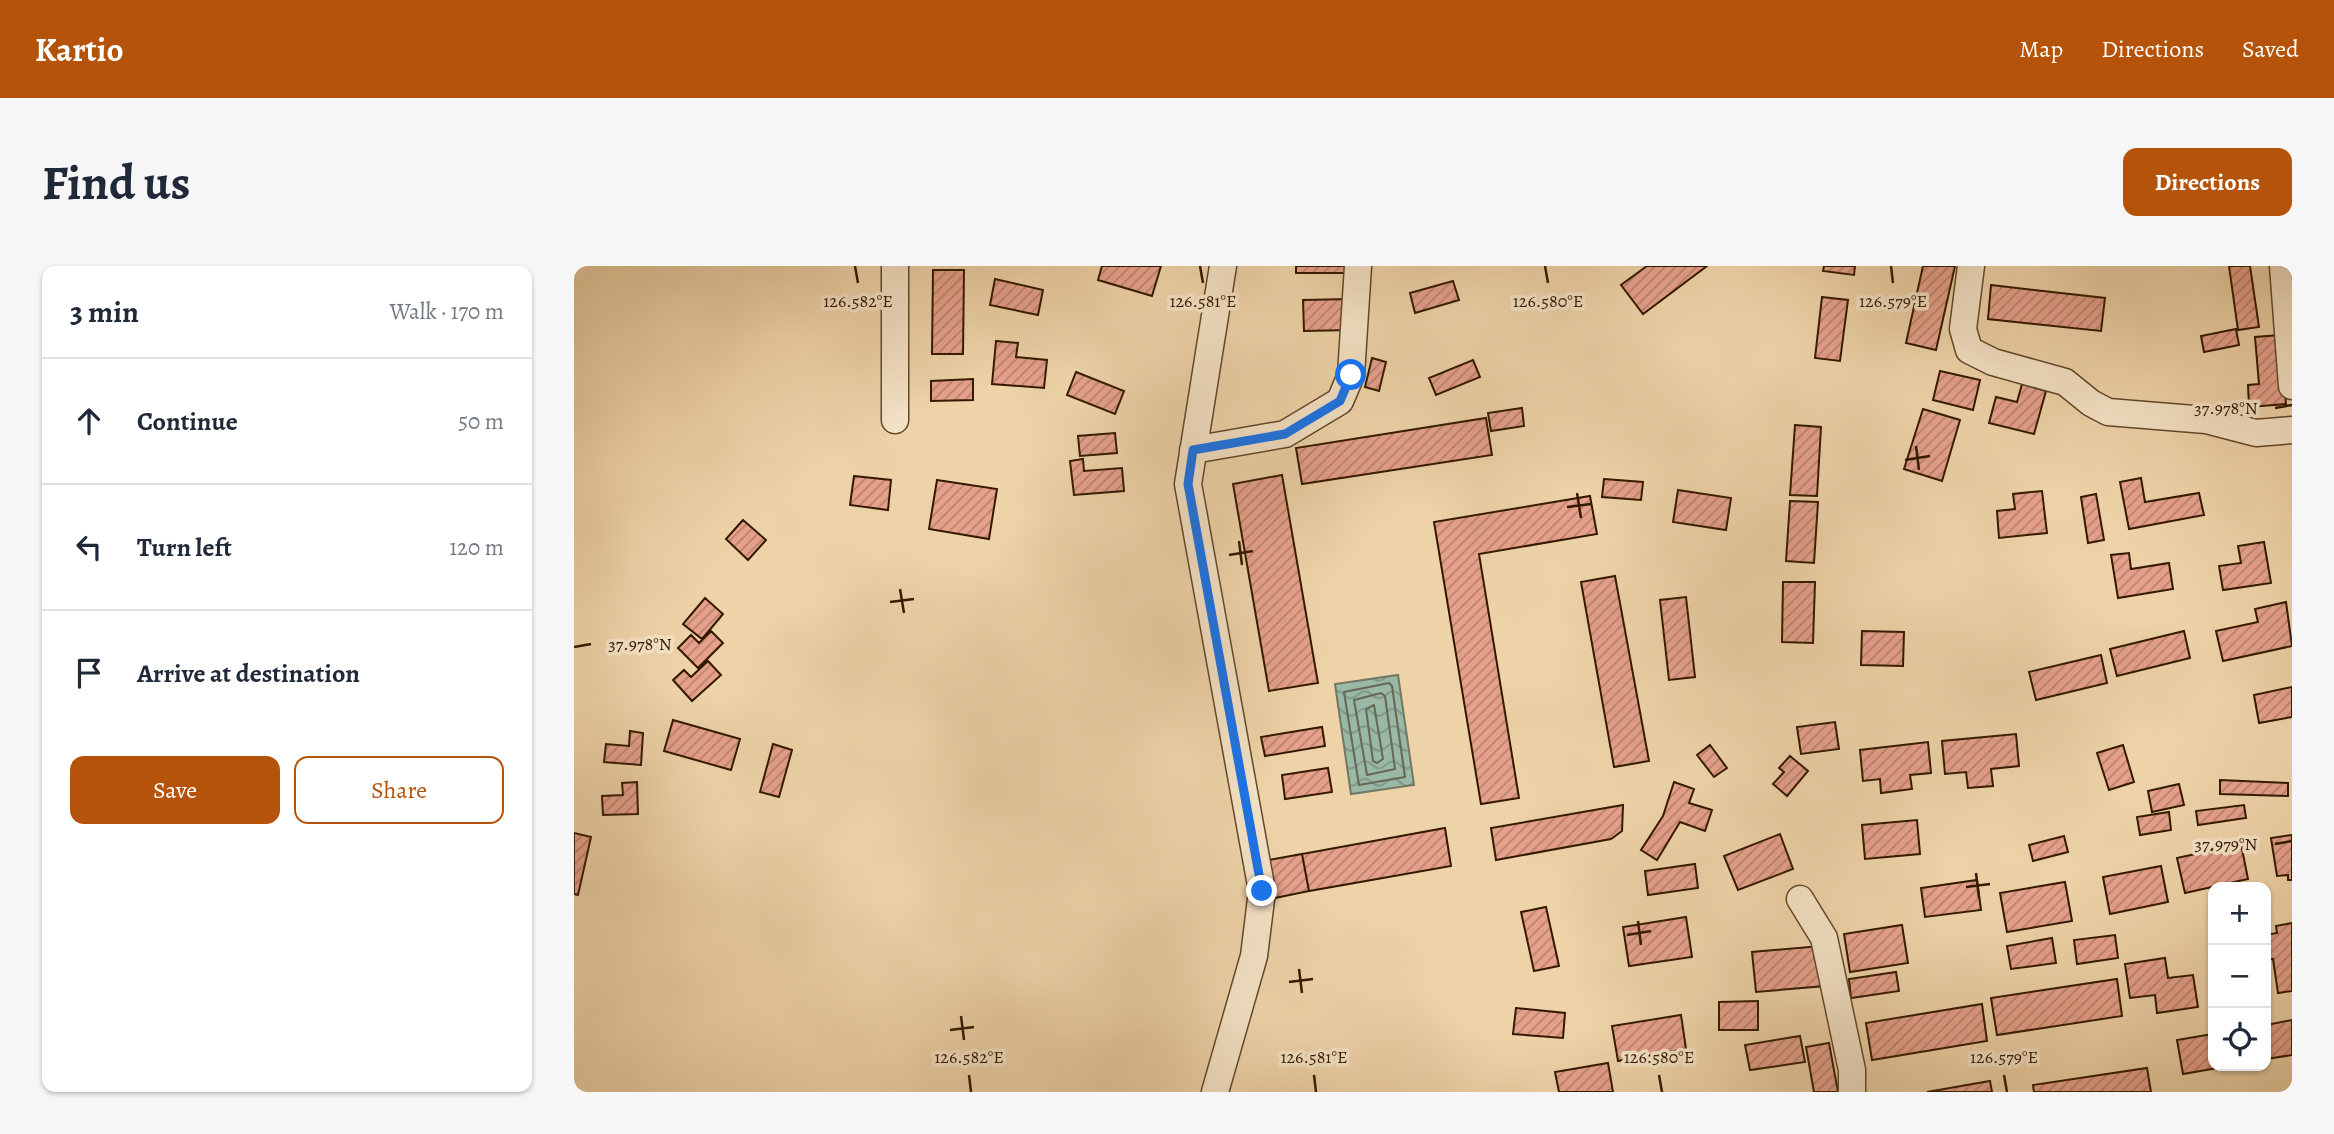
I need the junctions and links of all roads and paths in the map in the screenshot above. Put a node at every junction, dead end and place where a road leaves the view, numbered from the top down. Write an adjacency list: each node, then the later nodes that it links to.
1 (895, 266): 7 (street)
2 (1223, 266): 9 (street)
3 (1358, 266): 9 (street)
4 (1971, 266): 8 (street)
5 (2283, 266): 6 (street)
6 (2292, 386)
7 (895, 420)
8 (2292, 430)
9 (1193, 450): 11 (street)
10 (1800, 899): 12 (street)
11 (1215, 1092)
12 (1853, 1092)

